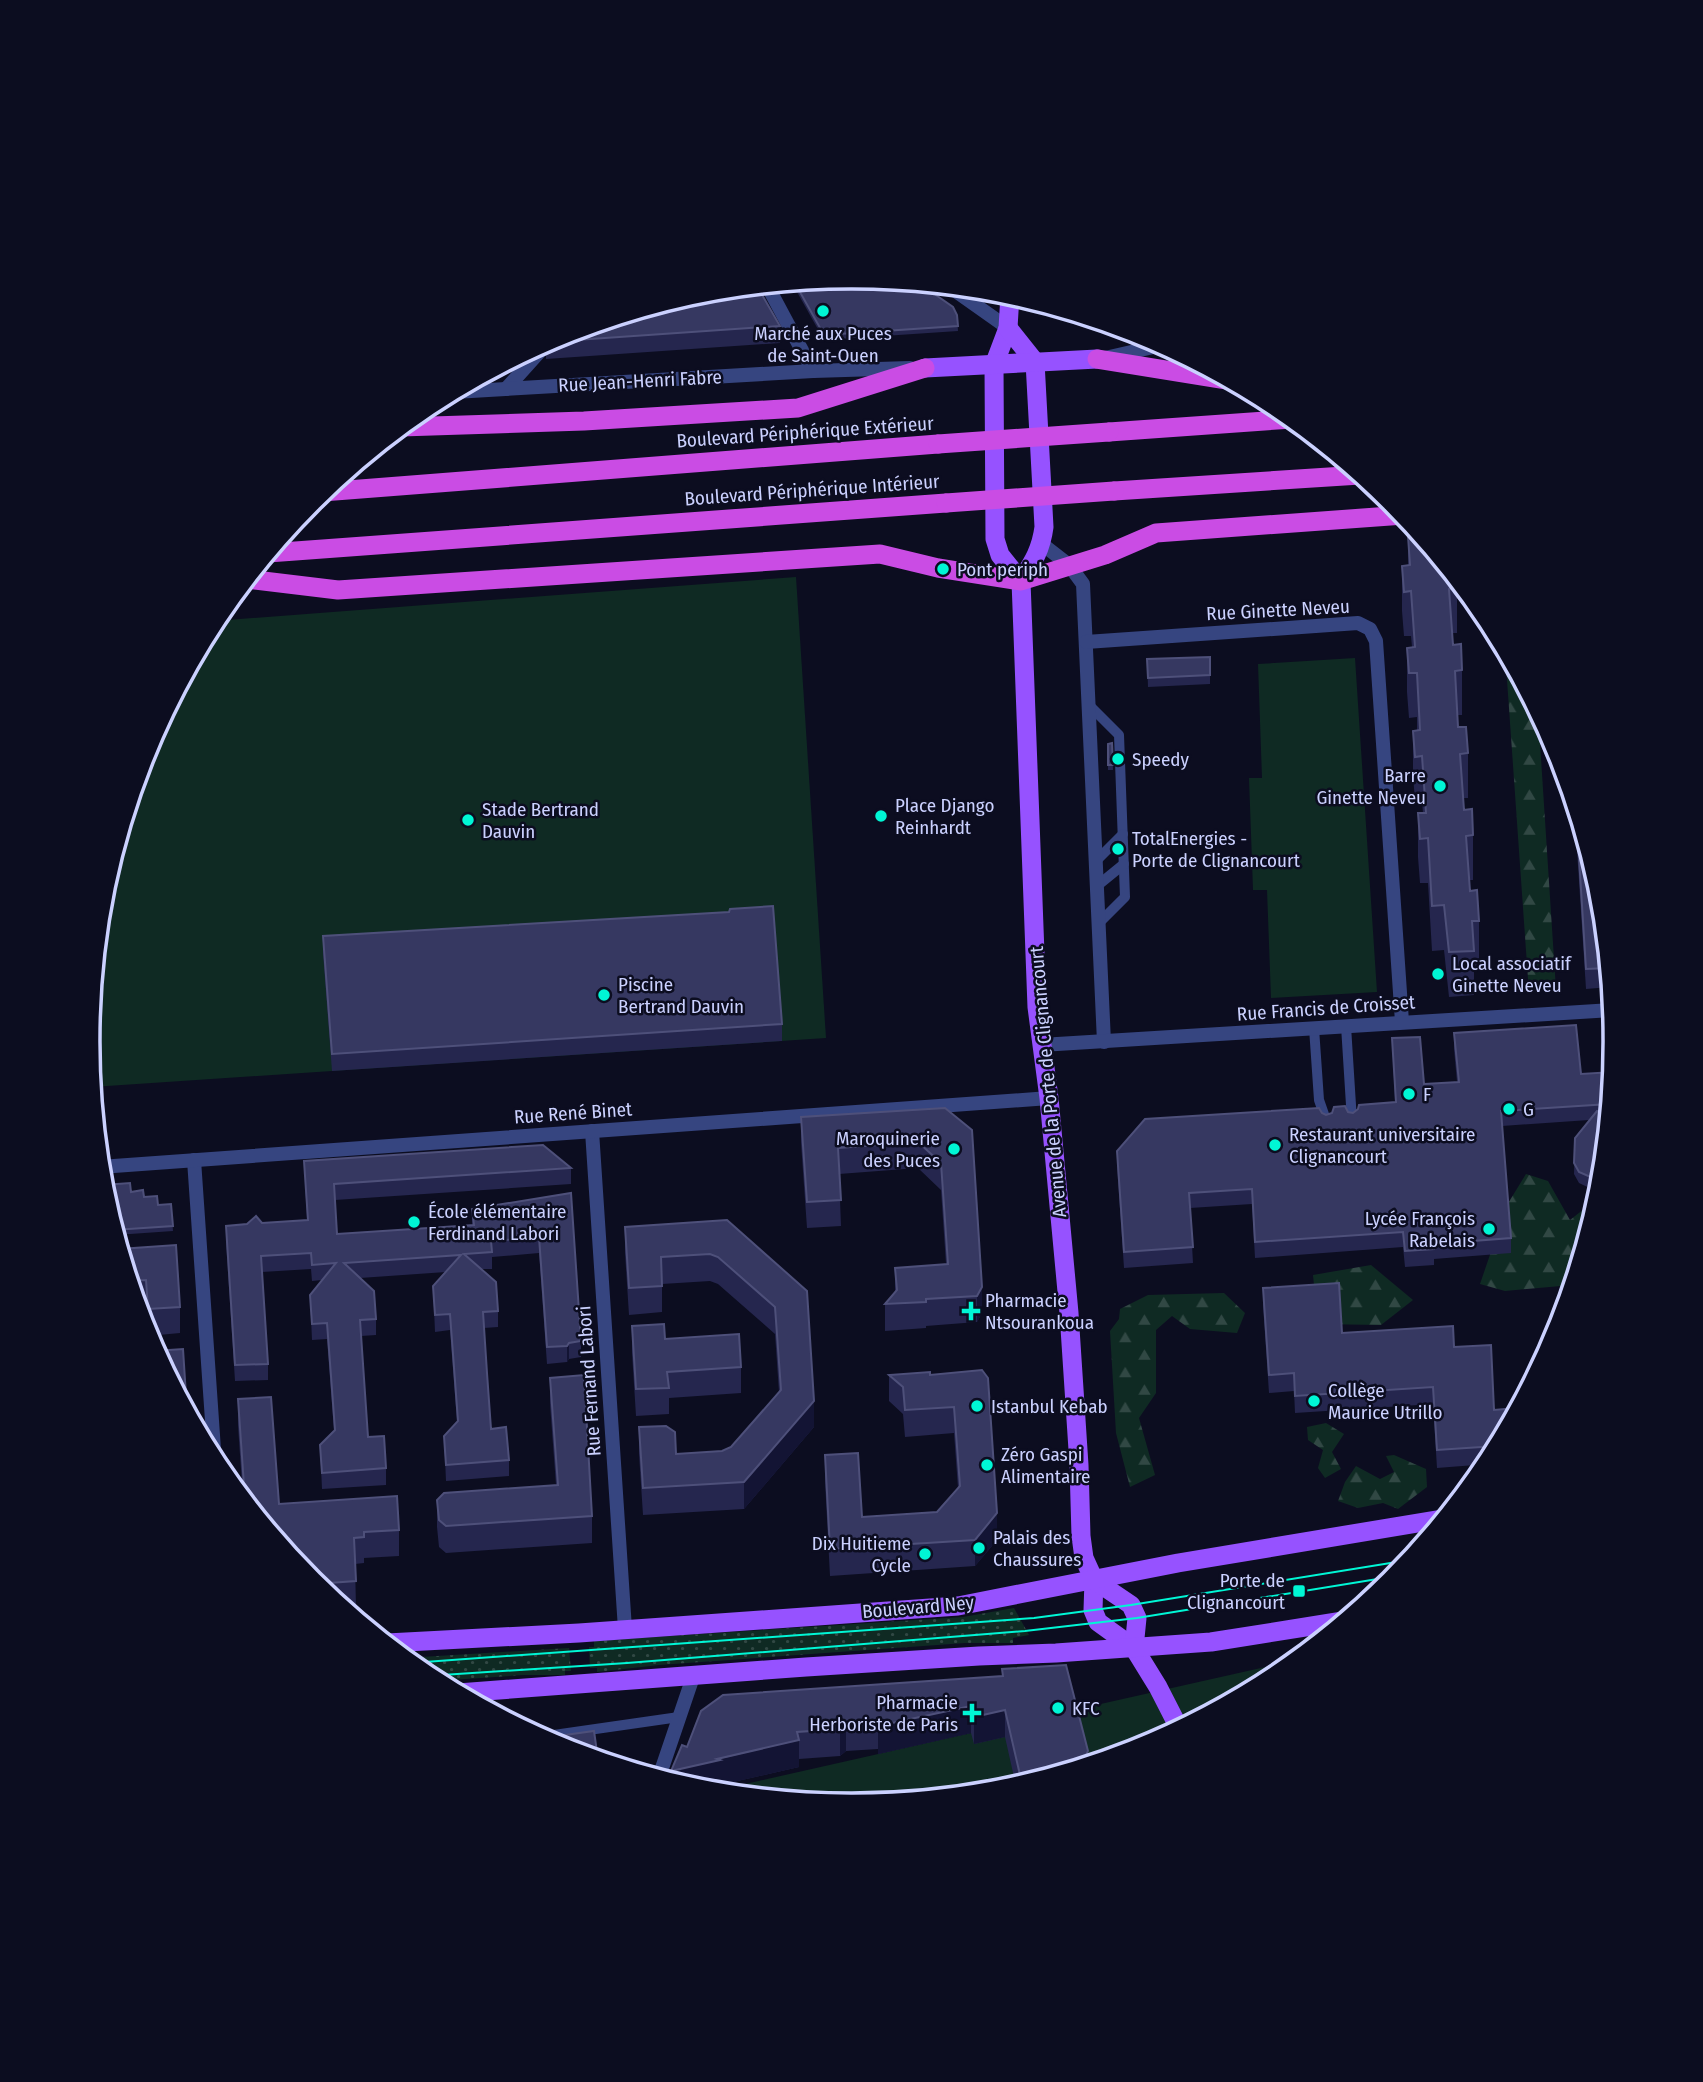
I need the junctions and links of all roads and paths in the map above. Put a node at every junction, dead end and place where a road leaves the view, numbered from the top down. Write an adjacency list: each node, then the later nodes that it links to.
1 (772, 294): 11 (street)
2 (967, 299): 4 (street)
3 (1009, 307): 4 (main road)
4 (1008, 328): 8 (main road); 9 (main road)
5 (1145, 349): 6 (street)
6 (1097, 359): 8 (main road, Rue Jean-Henri Fabre); 12 (highway)
7 (531, 362): 13 (street)
8 (1035, 362): 9 (main road, Rue Jean-Henri Fabre); 20 (main road)
9 (994, 365): 10 (main road, Rue Jean-Henri Fabre); 24 (main road)
10 (925, 368): 11 (street, Rue Jean-Henri Fabre); 16 (highway)
11 (813, 371): 13 (street, Rue Jean-Henri Fabre)
12 (1200, 376)
13 (506, 388): 14 (street, Rue Jean-Henri Fabre)
14 (477, 390)
15 (1275, 420): 18 (highway, Boulevard Périphérique Extérieur, bridge)
16 (420, 426)
17 (1347, 476): 21 (highway, Boulevard Périphérique Intérieur, bridge)
18 (340, 491)
19 (1390, 517): 22 (highway)
20 (1042, 544): 22 (street); 24 (main road)
21 (280, 552)
22 (1069, 565): 24 (highway); 25 (street)
23 (257, 580): 24 (highway)
24 (1021, 581): 37 (main road, Avenue de la Porte de Clignancourt)
25 (1086, 642): 26 (street); 33 (street, Rue Ginette Neveu)
26 (1089, 705): 27 (lane); 28 (street)
27 (1122, 834): 28 (lane); 29 (lane)
28 (1096, 861): 30 (street)
29 (1124, 863): 30 (lane); 31 (lane)
30 (1097, 886): 31 (street)
31 (1099, 923): 36 (street)
32 (1602, 1011): 33 (street, Rue Francis de Croisset)
33 (1402, 1022): 34 (street, Rue Francis de Croisset)
34 (1346, 1026): 35 (street, Rue Francis de Croisset); 39 (lane)
35 (1314, 1028): 36 (street, Rue Francis de Croisset); 40 (lane)
36 (1104, 1042): 37 (street, Rue Francis de Croisset)
37 (1041, 1045): 38 (main road, Avenue de la Porte de Clignancourt)
38 (1049, 1098): 41 (street, Rue René Binet); 46 (main road, Avenue de la Porte de Clignancourt)
39 (1352, 1121)
40 (1327, 1123)
41 (592, 1131): 42 (street, Rue René Binet); 48 (street, Rue Fernand Labori)
42 (194, 1160): 43 (street, Rue René Binet); 44 (street)
43 (110, 1166)
44 (213, 1438)
45 (1429, 1522): 46 (main road, Boulevard Ney)
46 (1094, 1580): 48 (main road, Boulevard Ney); 50 (main road, Avenue de la Porte de Clignancourt); 50 (main road)
47 (1325, 1624): 50 (main road)
48 (625, 1629): 49 (main road, Boulevard Ney)
49 (401, 1642)
50 (1134, 1648): 51 (main road); 54 (main road)
51 (693, 1677): 52 (main road); 53 (street)
52 (476, 1692)
53 (679, 1717): 55 (lane); 56 (street)
54 (1175, 1719)
55 (560, 1734)
56 (662, 1768)

